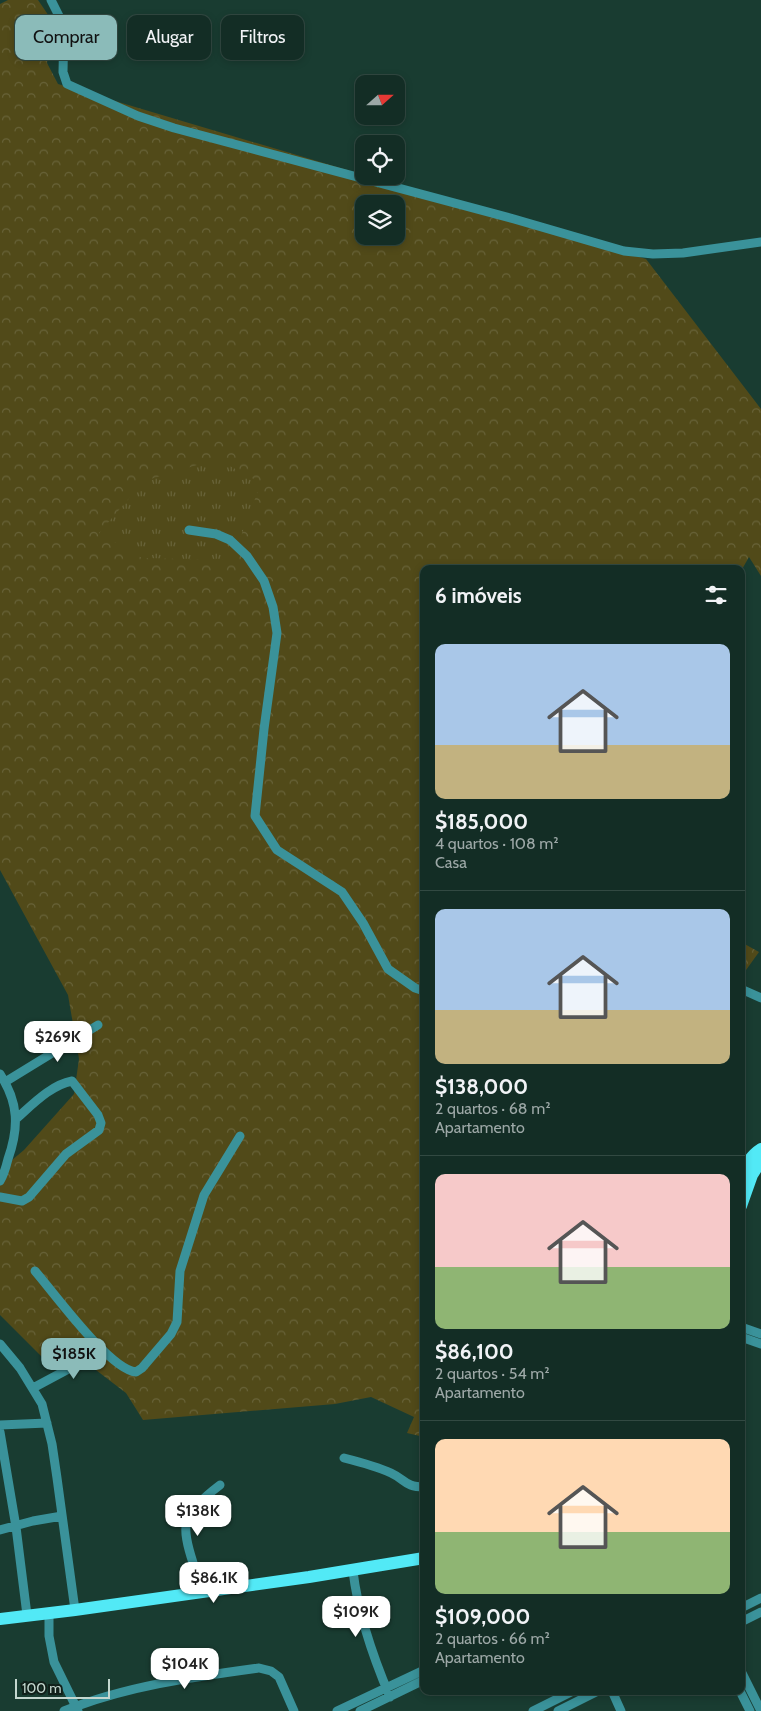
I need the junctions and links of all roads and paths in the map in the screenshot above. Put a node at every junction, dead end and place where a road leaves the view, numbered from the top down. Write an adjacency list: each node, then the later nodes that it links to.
1 (51, 0): 2 (street)
2 (761, 242)
3 (189, 530): 4 (street)
4 (420, 989)
5 (745, 991): 6 (street)
6 (761, 998)
7 (98, 1024): 8 (street)
8 (2, 1078): 9 (street)
9 (17, 1118): 14 (street); 16 (street)
10 (240, 1136): 23 (street)
11 (761, 1149): 12 (main road)
12 (756, 1161): 13 (main road); 15 (main road)
13 (745, 1173)
14 (0, 1181)
15 (745, 1195)
16 (0, 1197)
17 (36, 1271): 23 (street)
18 (745, 1328): 19 (street)
19 (761, 1334)
20 (745, 1338): 22 (street)
21 (0, 1344): 24 (street)
22 (761, 1344)
23 (102, 1351): 24 (street)
24 (33, 1388): 25 (street)
25 (46, 1423): 26 (street); 31 (street)
26 (0, 1425)
27 (0, 1432): 32 (street)
28 (344, 1458): 30 (street)
29 (220, 1485): 36 (street)
30 (420, 1486)
31 (62, 1516): 32 (street); 39 (street)
32 (16, 1526): 33 (street); 42 (street)
33 (0, 1530)
34 (420, 1559): 35 (main road)
35 (353, 1571): 36 (main road); 48 (street)
36 (203, 1592): 39 (main road)
37 (761, 1598): 38 (street)
38 (745, 1606)
39 (75, 1610): 41 (main road)
40 (761, 1612): 44 (street)
41 (48, 1613): 42 (main road); 54 (street)
42 (27, 1615): 43 (main road)
43 (0, 1619)
44 (745, 1620)
45 (420, 1672): 48 (street)
46 (745, 1679): 64 (street)
47 (420, 1681): 48 (street)
48 (388, 1692): 55 (street); 59 (street)
49 (566, 1695): 53 (street)
50 (590, 1695): 56 (street)
51 (614, 1695): 62 (street)
52 (742, 1695): 63 (street)
53 (558, 1699): 56 (street); 61 (street)
54 (77, 1709): 57 (street); 58 (street)
55 (372, 1709): 60 (street)
56 (561, 1710)
57 (64, 1711)
58 (294, 1711)
59 (337, 1711)
60 (360, 1711)
61 (533, 1711)
62 (621, 1711)
63 (750, 1711)
64 (761, 1711)

